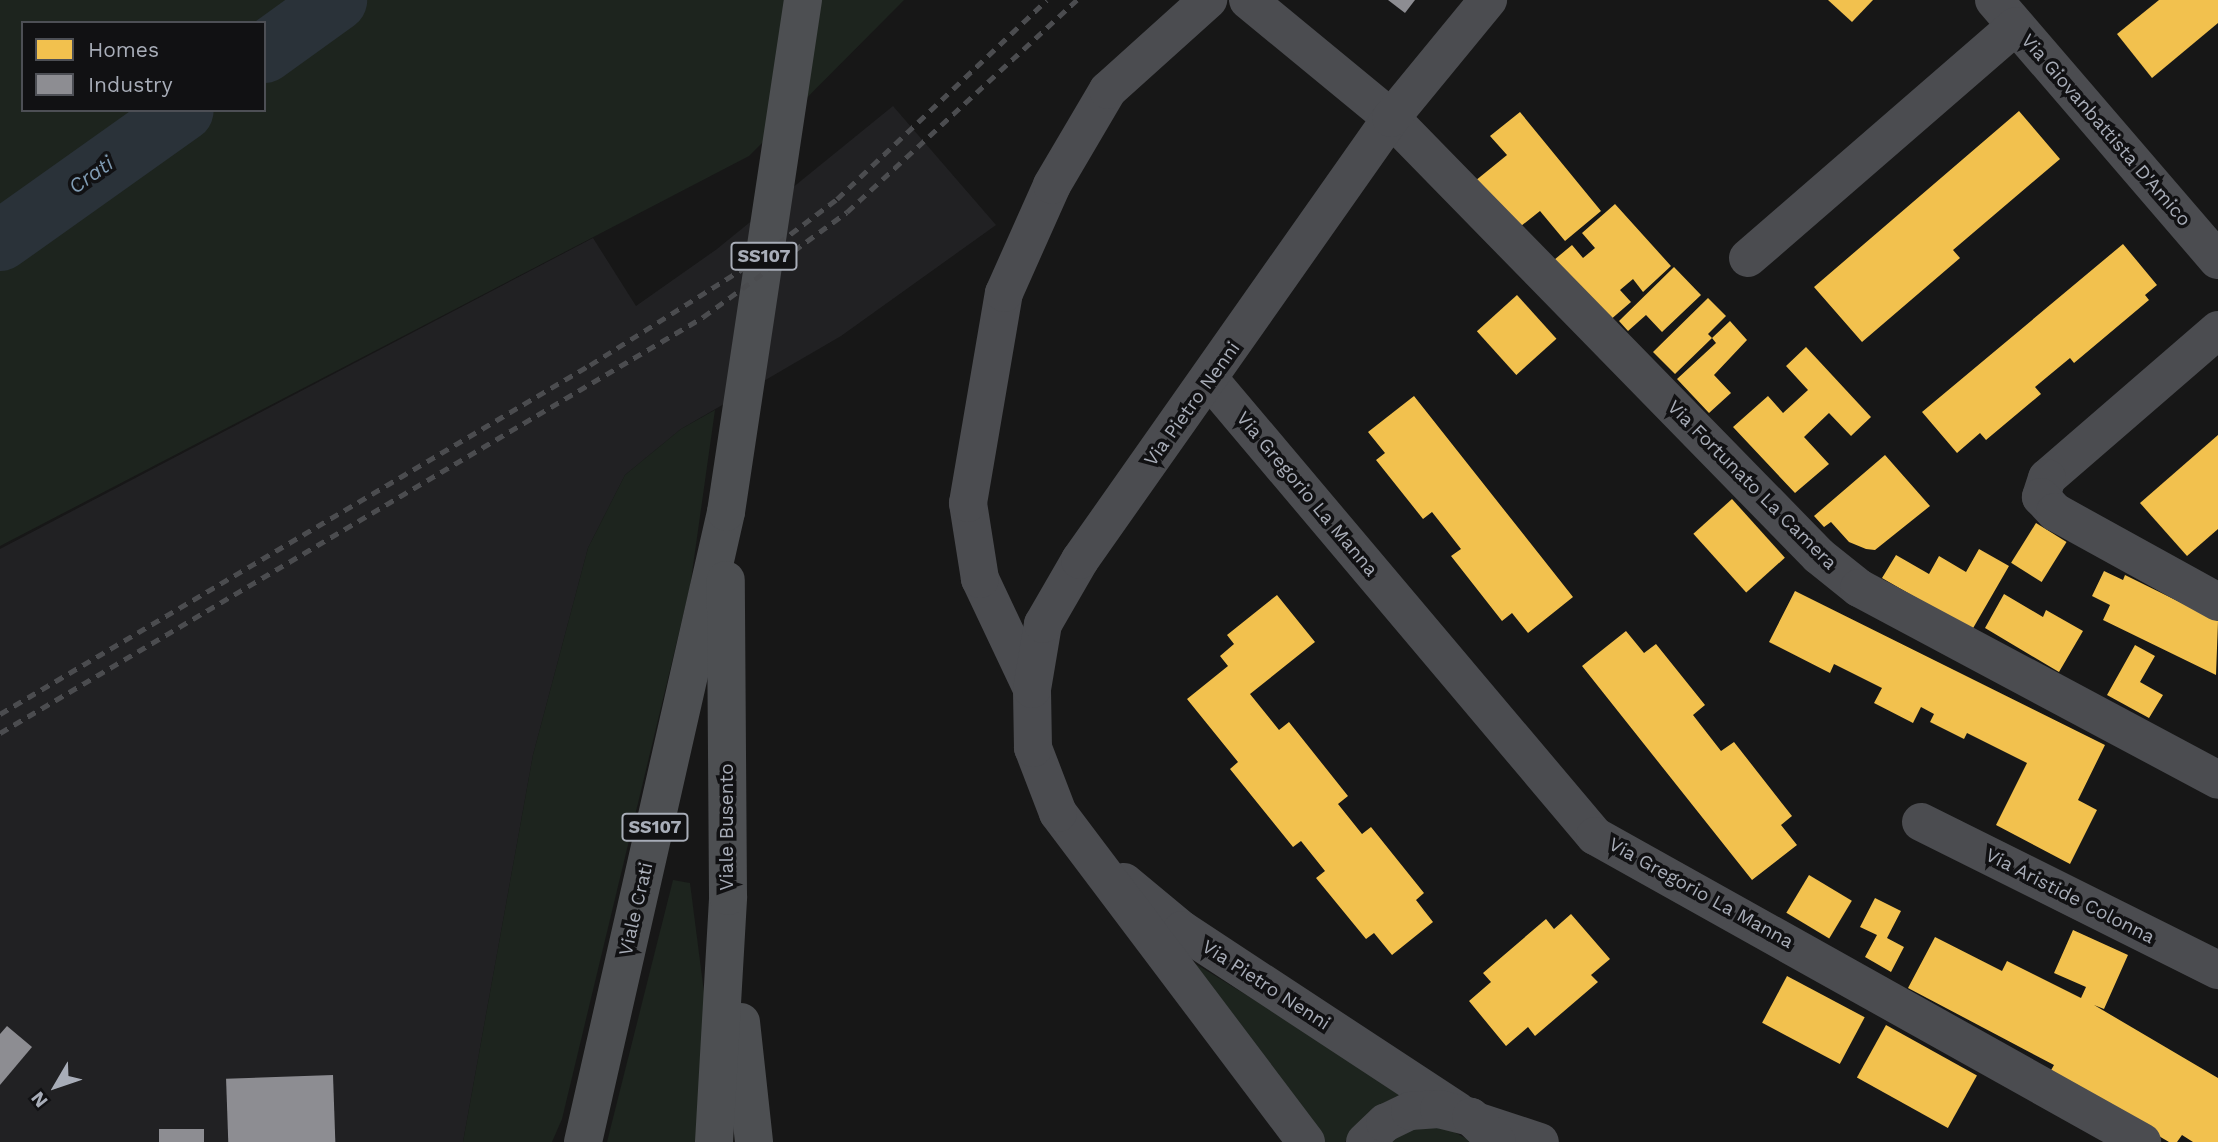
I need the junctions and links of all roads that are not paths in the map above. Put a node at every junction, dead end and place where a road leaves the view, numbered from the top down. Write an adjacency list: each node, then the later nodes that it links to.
1 (803, 0): 11 (main road, SS107)
2 (1208, 0): 13 (street)
3 (1248, 0): 6 (street, Via Fortunato La Camera)
4 (1489, 0): 6 (street, Via Pietro Nenni)
5 (2005, 13): 7 (street); 8 (street, Via Giovanbattista D'Amico)
6 (1391, 118): 10 (street, Via Pietro Nenni); 14 (street, Via Fortunato La Camera)
7 (1748, 258)
8 (2218, 260)
9 (2218, 330): 12 (street)
10 (1210, 380): 13 (street, Via Pietro Nenni); 26 (street, Via Gregorio La Manna)
11 (726, 512): 17 (main road, Viale Busento / SS107); 20 (main road, Viale Crati / SS107)
12 (2218, 602)
13 (1031, 689): 16 (street, Via Pietro Nenni)
14 (2218, 780)
15 (1921, 822): 18 (street, Via Aristide Colonna)
16 (1082, 847): 19 (street, Via Pietro Nenni); 23 (street, Via Pietro Nenni)
17 (728, 895): 21 (main road, Viale Busento / SS107); 22 (main road)
18 (2218, 970)
19 (1478, 1125): 24 (street); 25 (street)
20 (583, 1142)
21 (714, 1142)
22 (754, 1142)
23 (1306, 1142)
24 (1365, 1142)
25 (1540, 1142)
26 (2142, 1142)

